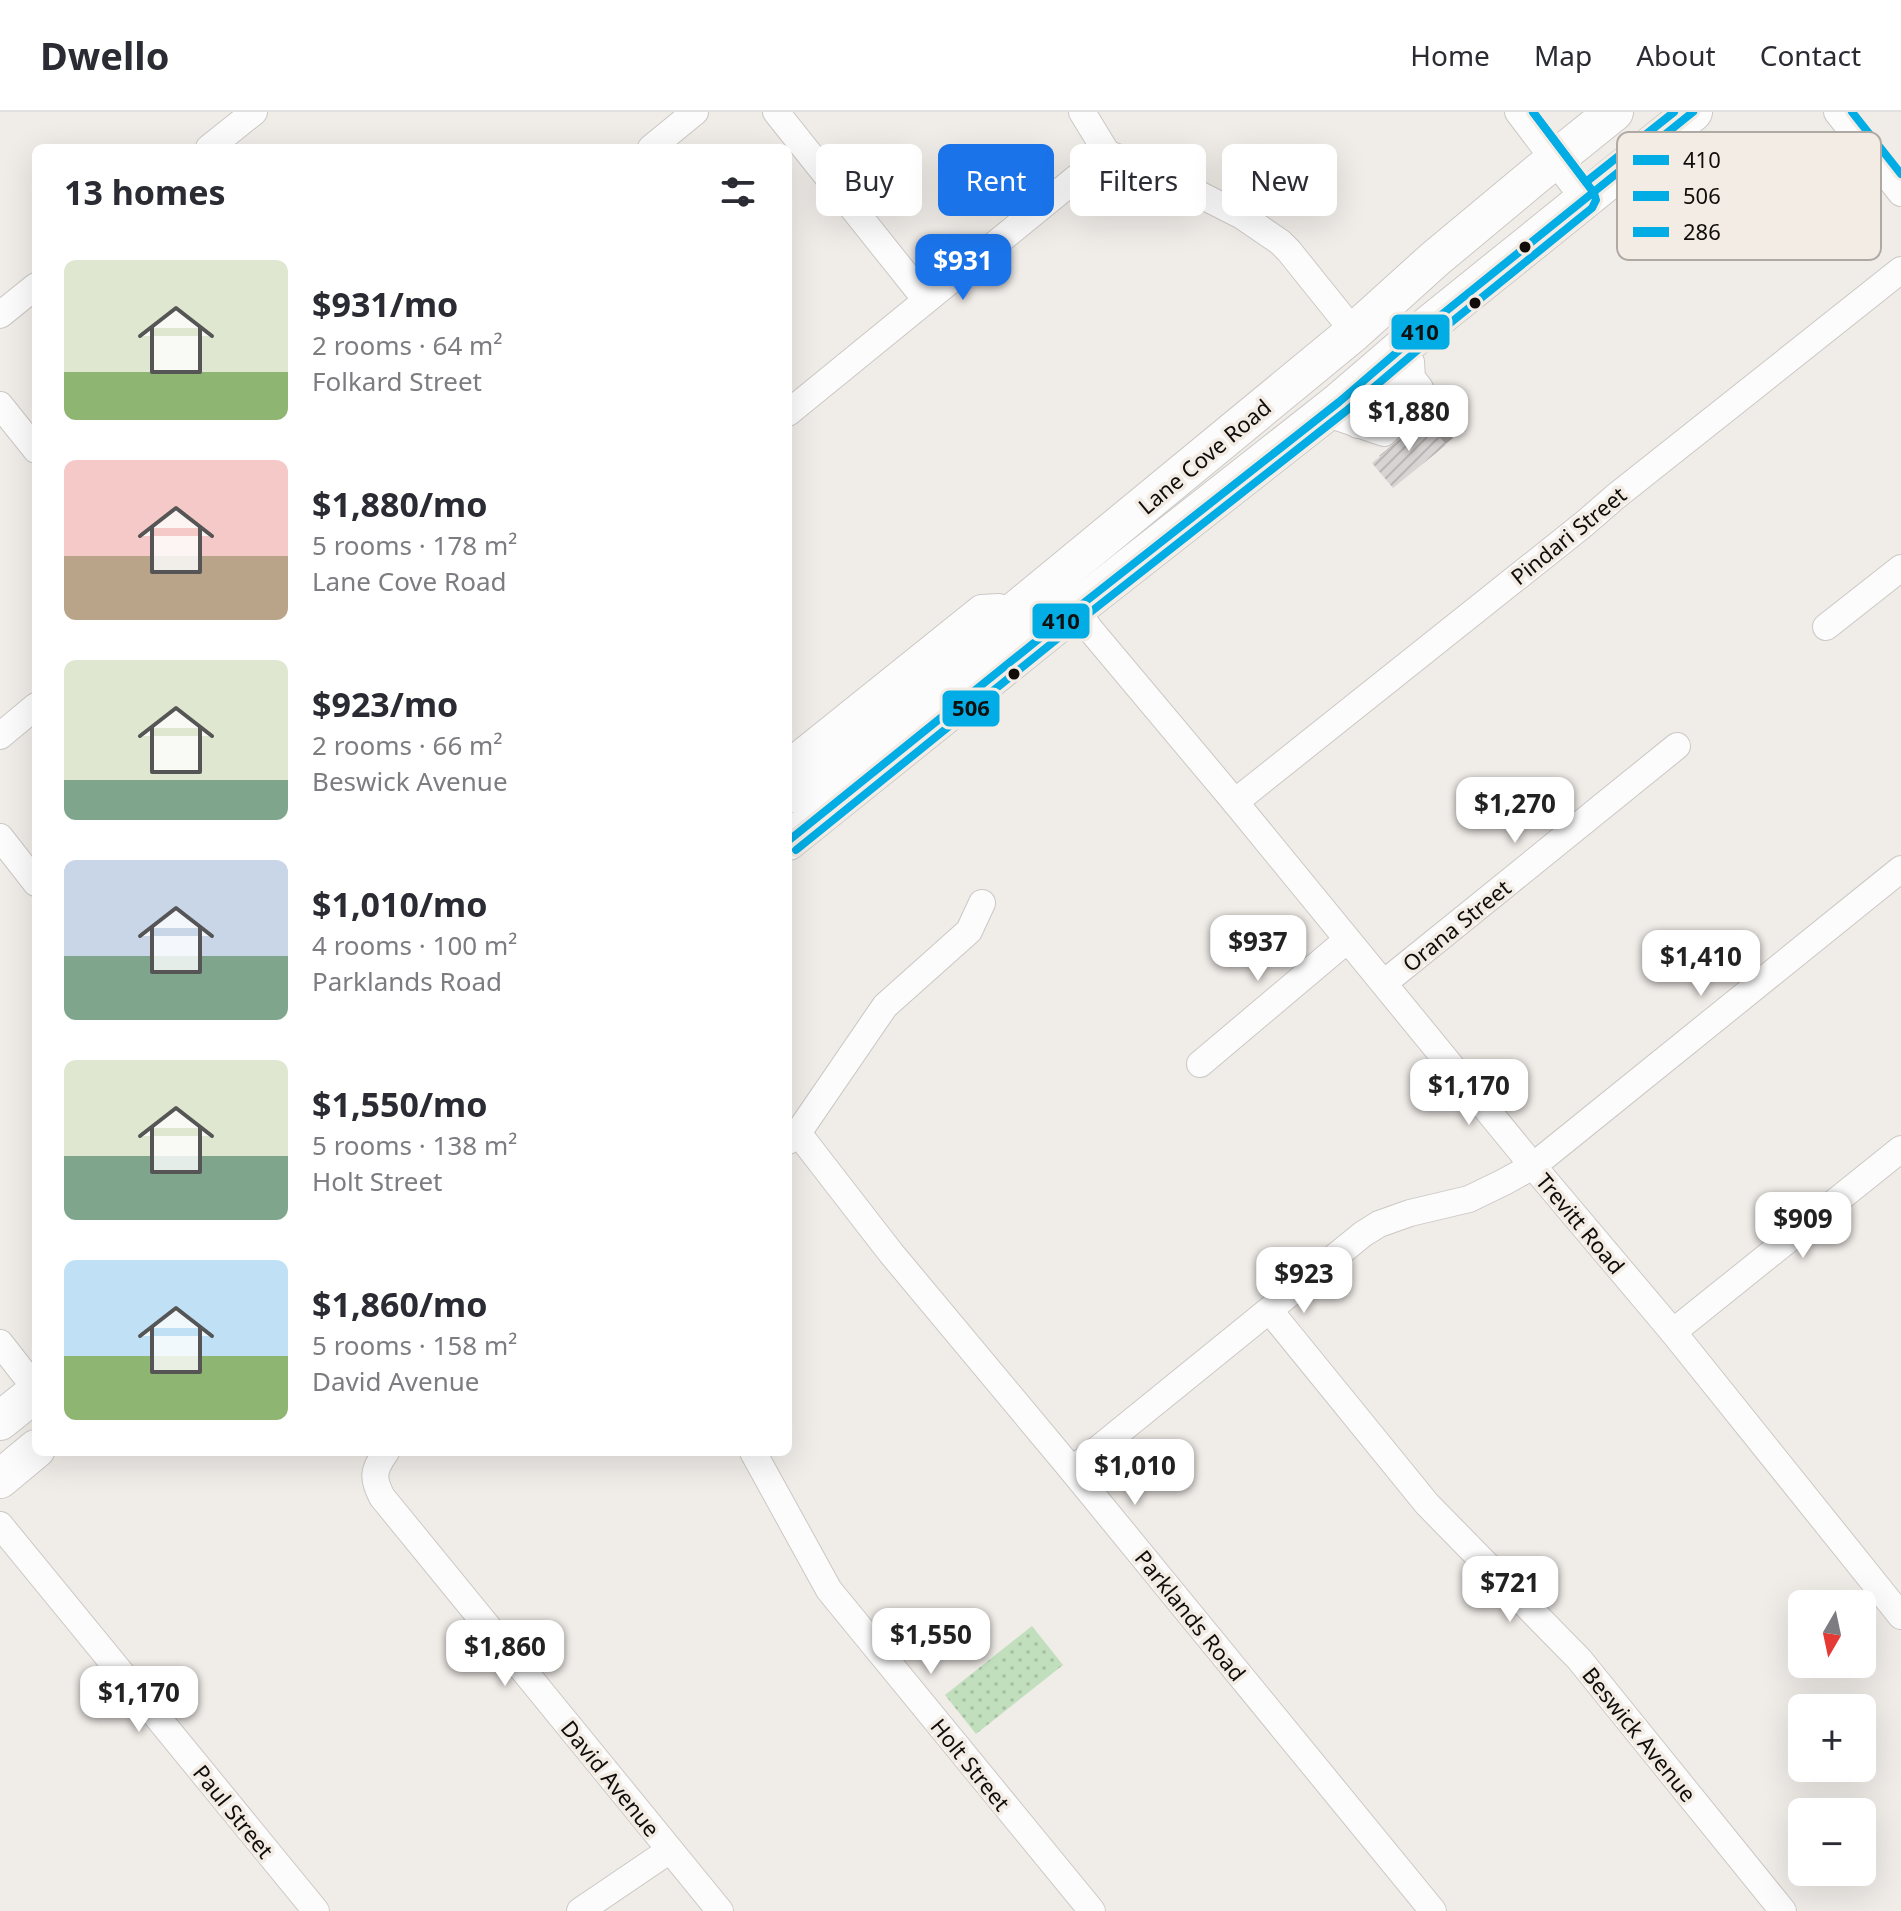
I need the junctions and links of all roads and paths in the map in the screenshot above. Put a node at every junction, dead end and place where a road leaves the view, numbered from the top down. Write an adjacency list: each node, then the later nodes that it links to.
1 (254, 112): 11 (street)
2 (695, 112): 12 (street)
3 (776, 112): 23 (street)
4 (1082, 112): 13 (street)
5 (1518, 112): 14 (street)
6 (1614, 112): 14 (highway, Lane Cove Road)
7 (1693, 112): 9 (highway, Lane Cove Road)
8 (1837, 112): 10 (street)
9 (1668, 132)
10 (1853, 132)
11 (214, 144)
12 (656, 144)
13 (1102, 144)
14 (1555, 160): 20 (street); 25 (highway, Lane Cove Road)
15 (1881, 168): 18 (street)
16 (1617, 173): 20 (highway, Lane Cove Road)
17 (1070, 183): 23 (street)
18 (1901, 193)
19 (1206, 198): 25 (street)
20 (1584, 199): 30 (highway, Lane Cove Road)
21 (1901, 270): 38 (street, Pindari Street)
22 (32, 289): 24 (street)
23 (926, 300): 27 (street)
24 (0, 315)
25 (1354, 332): 31 (highway, Lane Cove Road)
26 (0, 405): 28 (street)
27 (792, 410)
28 (32, 445)
29 (1901, 568): 32 (street)
30 (1076, 609): 38 (street, Trevitt Road); 40 (highway, Lane Cove Road)
31 (1014, 612): 36 (street); 37 (highway, Lane Cove Road)
32 (1826, 627)
33 (32, 709): 34 (street)
34 (0, 736)
35 (1677, 746): 45 (street, Orana Street)
36 (792, 760)
37 (792, 791)
38 (1235, 802): 44 (street, Trevitt Road)
39 (0, 837): 42 (street)
40 (792, 838)
41 (1901, 869): 49 (street)
42 (32, 878)
43 (982, 903): 47 (street)
44 (1347, 940): 45 (street, Trevitt Road); 46 (street)
45 (1384, 983): 49 (street, Trevitt Road)
46 (1200, 1064)
47 (793, 1137): 59 (street, Parklands Road)
48 (1901, 1149): 51 (street)
49 (1533, 1166): 50 (street); 51 (street, Trevitt Road)
50 (1270, 1311): 59 (street); 69 (street, Beswick Avenue)
51 (1673, 1332): 62 (street, Trevitt Road)
52 (0, 1343): 53 (street)
53 (32, 1386)
54 (32, 1394): 55 (highway)
55 (0, 1421)
56 (32, 1452): 60 (highway)
57 (383, 1456): 63 (street, David Avenue)
58 (755, 1456): 67 (street, Holt Street)
59 (1072, 1470): 68 (street, Parklands Road)
60 (0, 1479)
61 (0, 1525): 64 (street, Paul Street)
62 (1901, 1616)
63 (670, 1850): 65 (street); 66 (street, David Avenue)
64 (316, 1911)
65 (580, 1911)
66 (720, 1911)
67 (1092, 1911)
68 (1433, 1911)
69 (1783, 1911)

